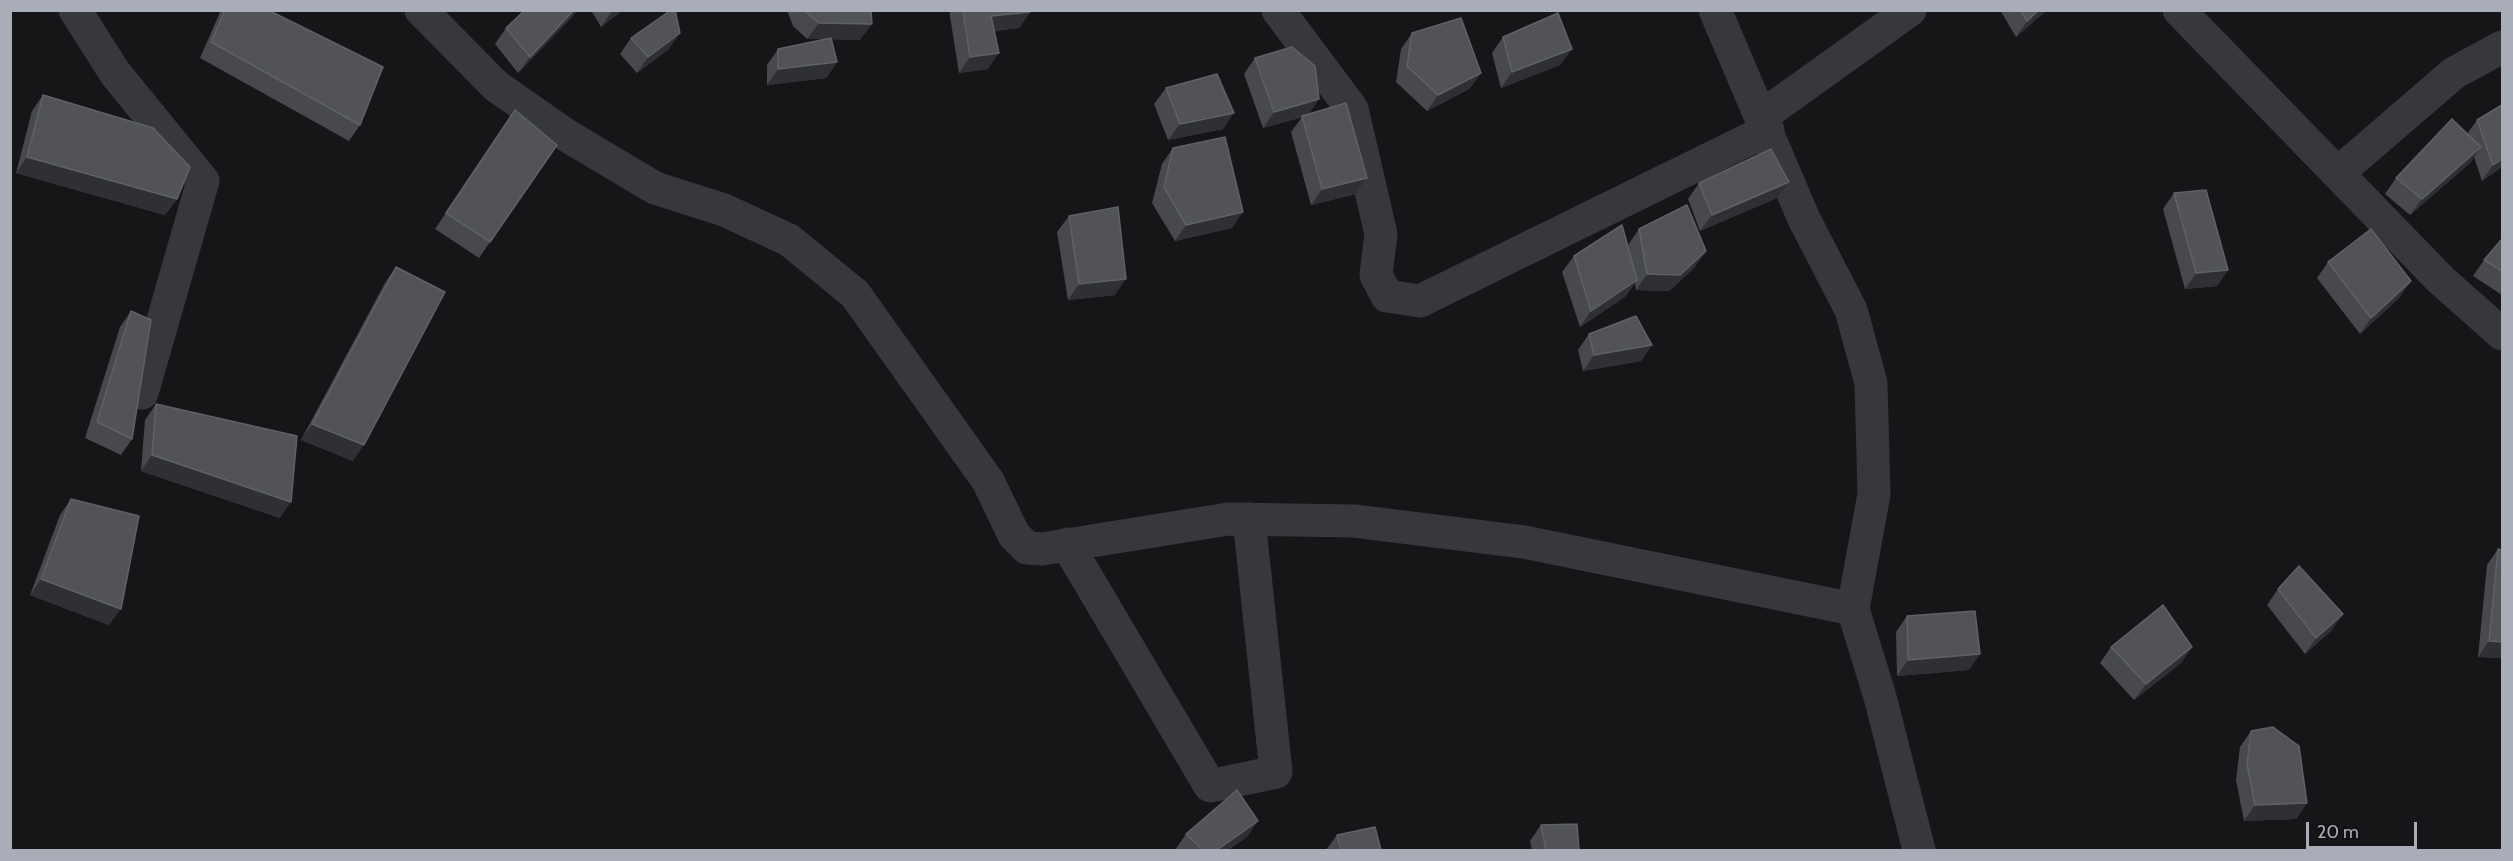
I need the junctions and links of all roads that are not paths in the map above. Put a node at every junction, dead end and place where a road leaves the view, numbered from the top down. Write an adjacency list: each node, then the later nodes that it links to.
1 (75, 10): 11 (street)
2 (421, 10): 13 (street)
3 (1278, 10): 8 (street)
4 (1715, 10): 8 (street)
5 (1910, 10): 8 (street)
6 (2180, 10): 9 (street)
7 (2502, 47): 9 (street)
8 (1765, 123): 14 (street)
9 (2338, 173): 10 (street)
10 (2502, 334)
11 (142, 393)
12 (1249, 519): 13 (street); 13 (street); 14 (street)
13 (1067, 544)
14 (1853, 609): 15 (street)
15 (1919, 850)

